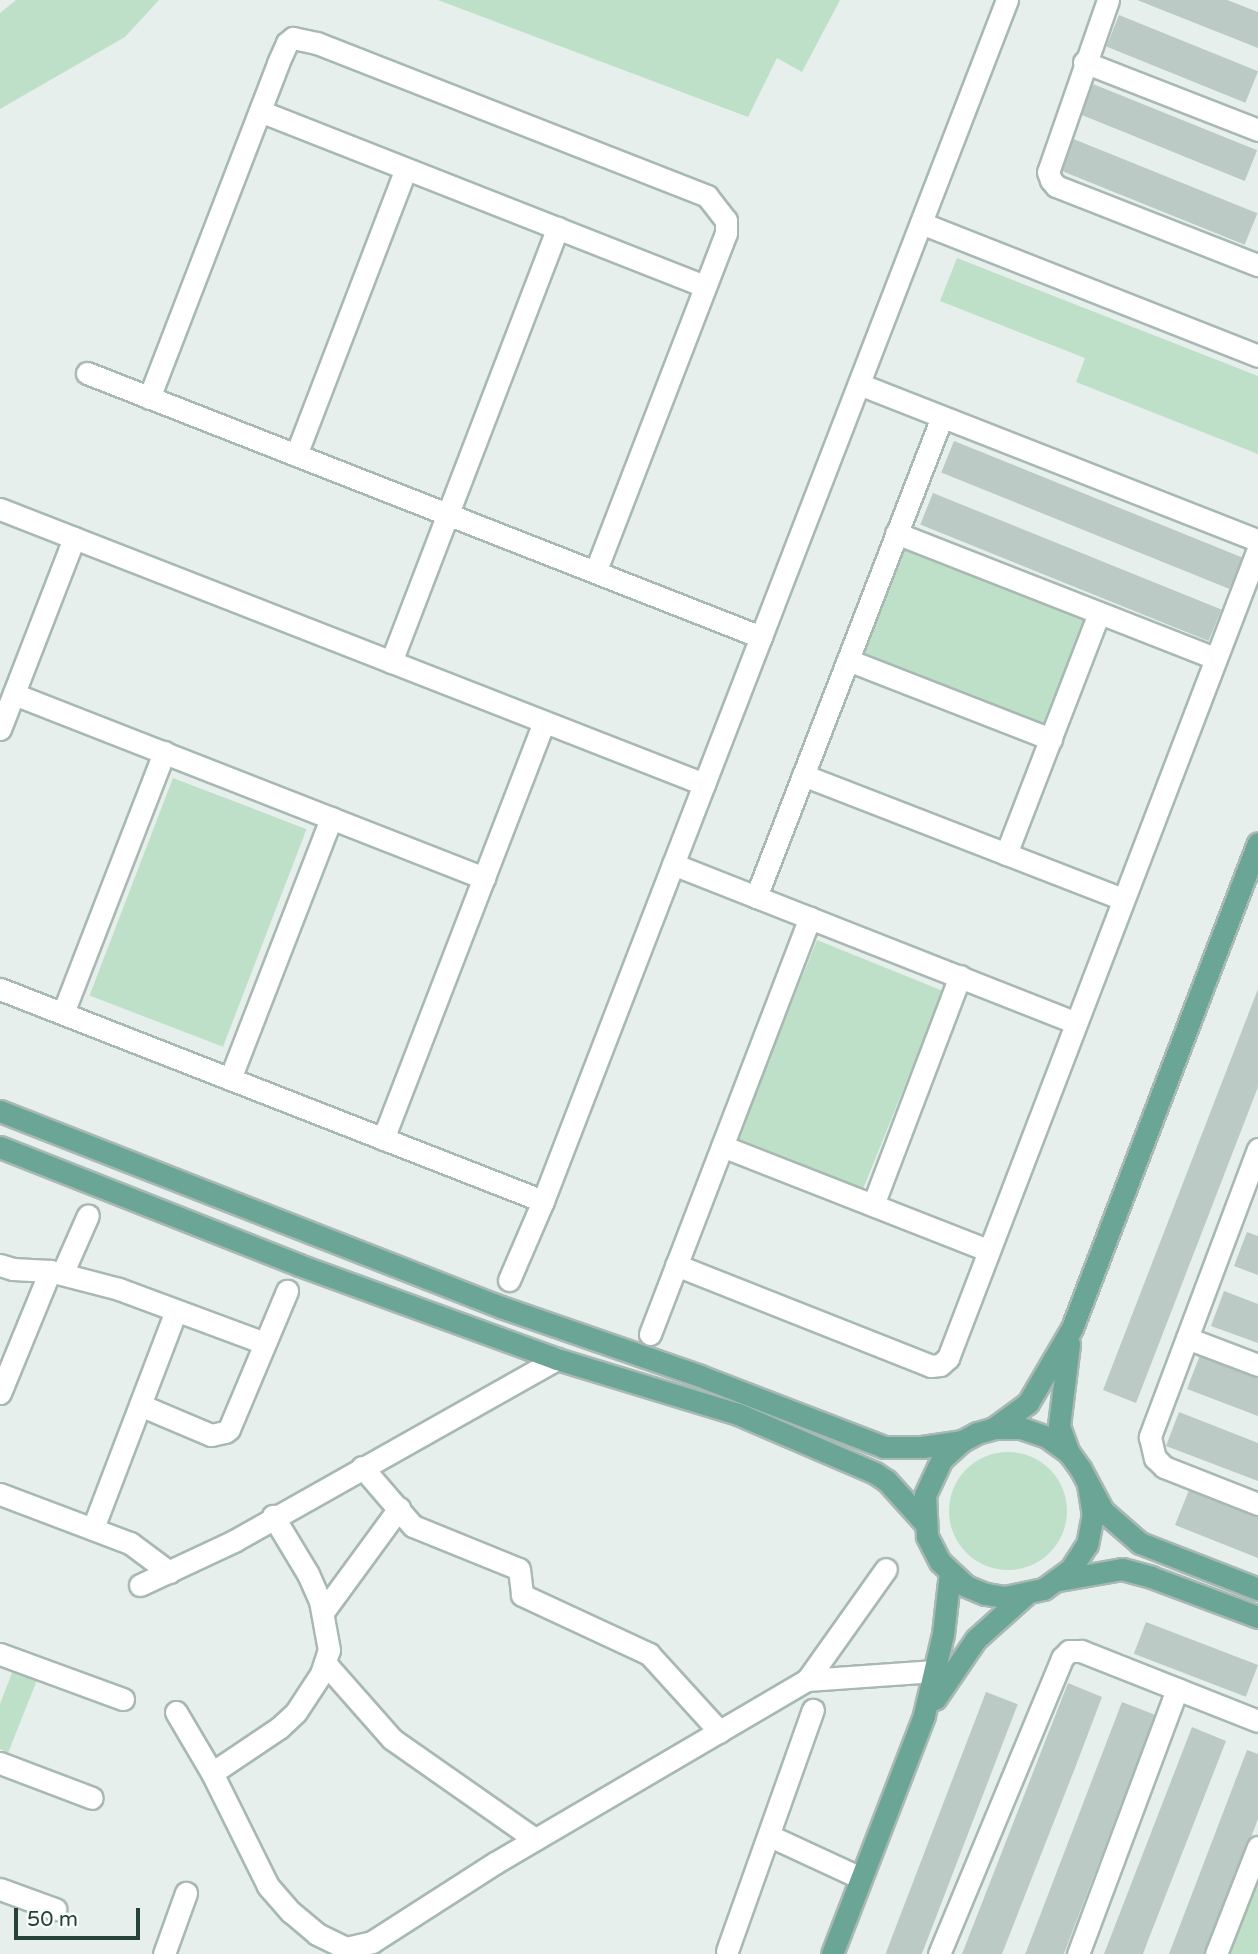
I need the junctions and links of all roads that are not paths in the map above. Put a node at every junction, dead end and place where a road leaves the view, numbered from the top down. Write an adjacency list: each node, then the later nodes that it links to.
1 (1007, 0): 7 (street)
2 (1108, 0): 3 (street)
3 (1084, 62): 5 (street); 9 (street)
4 (260, 111): 6 (street); 10 (street); 14 (street)
5 (1258, 130)
6 (407, 169): 8 (street); 16 (street)
7 (921, 223): 11 (street); 13 (street)
8 (558, 228): 10 (street); 18 (street)
9 (1258, 265)
10 (705, 286): 23 (street)
11 (1258, 356)
12 (87, 373): 14 (street)
13 (859, 384): 15 (street); 25 (street)
14 (149, 398): 16 (street)
15 (942, 417): 19 (street); 21 (street)
16 (296, 455): 18 (street)
17 (0, 509): 20 (street)
18 (447, 514): 23 (street); 28 (street)
19 (897, 533): 24 (street); 27 (street)
20 (74, 538): 28 (street); 29 (street)
21 (1258, 540)
22 (1258, 548): 26 (street)
23 (595, 572): 25 (street)
24 (1099, 613): 26 (street); 32 (street)
25 (761, 637): 35 (street)
26 (1215, 658): 42 (street)
27 (848, 660): 32 (street); 34 (street)
28 (391, 662): 30 (street)
29 (14, 694): 31 (street); 33 (street)
30 (544, 722): 35 (street); 40 (street)
31 (0, 729)
32 (1051, 739): 38 (street)
33 (164, 752): 36 (street); 46 (street)
34 (803, 775): 38 (street); 41 (street)
35 (704, 784): 39 (street)
36 (331, 818): 40 (street); 48 (street)
37 (1258, 843): 65 (main road)
38 (1006, 854): 42 (street)
39 (673, 864): 41 (street); 54 (street)
40 (484, 878): 50 (street)
41 (756, 897): 43 (street)
42 (1122, 900): 47 (street)
43 (810, 918): 44 (street); 51 (street)
44 (960, 976): 47 (street); 55 (street)
45 (0, 989): 46 (street)
46 (63, 1013): 48 (street)
47 (1075, 1021): 58 (street)
48 (230, 1079): 50 (street)
49 (0, 1111): 74 (main road)
50 (383, 1139): 54 (street)
51 (722, 1146): 55 (street); 60 (street)
52 (0, 1147): 69 (main road)
53 (1258, 1149): 56 (street)
54 (543, 1201): 62 (street)
55 (873, 1205): 58 (street)
56 (1248, 1205): 67 (street)
57 (88, 1215): 61 (street)
58 (988, 1250): 60 (street)
59 (0, 1265): 61 (street)
60 (676, 1265): 66 (street)
61 (56, 1272): 64 (street); 71 (street)
62 (509, 1280)
63 (286, 1291): 68 (street)
64 (176, 1311): 68 (street); 72 (street)
65 (1072, 1328): 73 (main road); 75 (main road)
66 (650, 1334)
67 (1187, 1338): 70 (street); 79 (street)
68 (264, 1343): 72 (street)
69 (557, 1359): 76 (street); 82 (main road)
70 (1258, 1365)
71 (0, 1393)
72 (140, 1405): 83 (street)
73 (994, 1428): 74 (main road); 75 (main road)
74 (962, 1441): 82 (main road)
75 (1069, 1454): 77 (main road)
76 (362, 1466): 80 (street); 81 (street)
77 (1088, 1484): 87 (main road); 89 (main road)
78 (0, 1494): 83 (street)
79 (1258, 1504)
80 (399, 1508): 91 (street); 103 (street)
81 (273, 1516): 85 (street); 91 (street)
82 (924, 1522): 86 (main road)
83 (93, 1528): 85 (street)
84 (886, 1569): 96 (street)
85 (169, 1572): 88 (street)
86 (950, 1573): 90 (main road); 95 (main road)
87 (1059, 1580): 90 (main road); 92 (main road)
88 (140, 1585)
89 (1258, 1589)
90 (1025, 1595): 101 (main road)
91 (323, 1612): 94 (street)
92 (1258, 1617)
93 (2, 1660): 98 (street)
94 (325, 1662): 105 (street); 108 (street)
95 (935, 1671): 96 (street); 101 (main road)
96 (807, 1681): 103 (street)
97 (1177, 1689): 102 (street); 117 (street); 118 (street)
98 (123, 1699)
99 (813, 1710): 107 (street)
100 (176, 1713): 105 (street)
101 (924, 1715): 110 (main road)
102 (1258, 1721)
103 (720, 1732): 108 (street)
104 (0, 1763): 106 (street)
105 (212, 1773): 108 (street)
106 (92, 1798)
107 (770, 1836): 110 (street); 114 (street)
108 (535, 1839)
109 (1258, 1850): 119 (street)
110 (861, 1878): 116 (main road)
111 (0, 1889): 113 (street)
112 (186, 1893): 115 (street)
113 (55, 1909)
114 (727, 1951)
115 (170, 1952)
116 (832, 1954)
117 (939, 1954)
118 (1078, 1954)
119 (1216, 1954)

